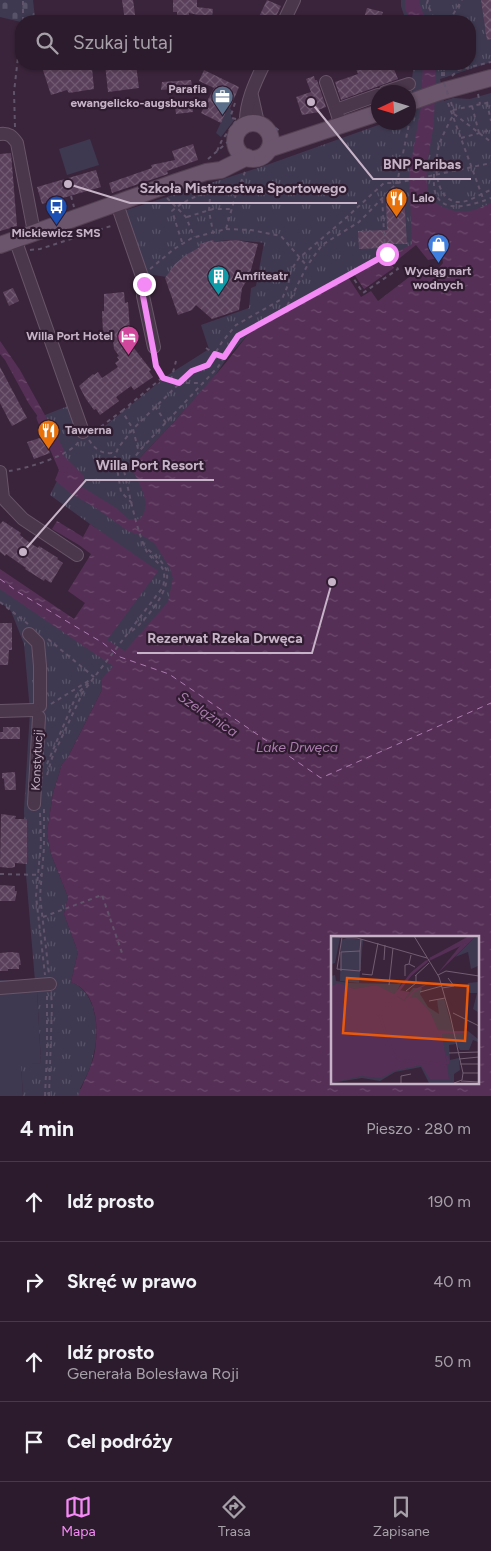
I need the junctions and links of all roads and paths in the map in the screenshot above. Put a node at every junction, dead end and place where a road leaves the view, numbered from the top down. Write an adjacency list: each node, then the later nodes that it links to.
1 (23, 0): 5 (path)
2 (294, 0): 6 (street)
3 (428, 0): 7 (path)
4 (462, 0): 8 (path)
5 (23, 15)
6 (287, 15)
7 (432, 15)
8 (453, 15)
9 (491, 62): 10 (path)
10 (476, 66)
11 (17, 70): 40 (path)
12 (261, 70): 35 (street)
13 (443, 70): 20 (path)
14 (458, 70): 15 (path)
15 (454, 74)
16 (491, 78): 20 (main road)
17 (326, 82): 29 (street)
18 (409, 84): 19 (street)
19 (406, 85)
20 (445, 90): 25 (main road); 30 (path)
21 (478, 94): 27 (path)
22 (371, 98): 29 (street)
23 (491, 102): 26 (path)
24 (235, 103): 35 (path)
25 (416, 103)
26 (487, 103): 27 (path); 33 (path)
27 (480, 104): 28 (path)
28 (472, 106): 30 (path); 39 (path)
29 (336, 110): 34 (street)
30 (452, 110): 32 (path)
31 (371, 115): 34 (main road)
32 (454, 115): 39 (path); 41 (path); 48 (path)
33 (491, 121)
34 (341, 126): 35 (main road)
35 (263, 129): 43 (path); 43 (path); 44 (main road); 44 (main road)
36 (406, 130): 49 (path)
37 (491, 130): 39 (path)
38 (0, 134): 40 (street)
39 (479, 134): 41 (path); 42 (path)
40 (13, 137): 67 (street)
41 (461, 138): 46 (path)
42 (491, 142)
43 (216, 153): 47 (path)
44 (243, 158): 47 (main road); 53 (path)
45 (491, 162): 46 (path)
46 (471, 166): 48 (path); 52 (path)
47 (207, 172): 51 (path); 59 (main road)
48 (434, 175): 49 (path); 52 (path); 58 (path)
49 (397, 182): 55 (path); 73 (path)
50 (491, 190): 52 (path)
51 (210, 192): 53 (path); 60 (path); 63 (path)
52 (481, 193): 58 (path)
53 (236, 194): 62 (path)
54 (71, 196): 61 (path)
55 (382, 196): 72 (path); 74 (path)
56 (166, 197): 60 (path)
57 (491, 198): 58 (path)
58 (484, 201)
59 (117, 204): 65 (street); 67 (main road)
60 (176, 207): 64 (path); 70 (path)
61 (74, 209)
62 (231, 209): 63 (path); 66 (path)
63 (209, 211): 64 (path); 68 (path)
64 (186, 217): 69 (path)
65 (123, 222): 71 (path); 75 (street)
66 (226, 229): 68 (path); 73 (path)
67 (34, 232): 71 (main road)
68 (213, 232): 69 (path)
69 (194, 237): 70 (path)
70 (183, 244): 75 (path)
71 (13, 245): 91 (street)
72 (387, 254): 76 (path); 76 (path)
73 (299, 258): 74 (path); 80 (path)
74 (307, 266): 77 (path)
75 (141, 273): 78 (street)
76 (350, 274): 77 (path)
77 (286, 308): 81 (path)
78 (154, 348): 83 (path)
79 (206, 348): 80 (path)
80 (215, 354): 81 (path); 85 (path)
81 (224, 357): 86 (path)
82 (176, 361): 84 (path)
83 (163, 378): 84 (path); 88 (path)
84 (170, 380): 85 (path)
85 (179, 383): 86 (path); 87 (path)
86 (204, 383): 89 (path)
87 (155, 406): 89 (path); 90 (path)
88 (122, 411): 90 (path); 91 (path)
89 (166, 423): 92 (path)
90 (133, 429): 92 (path); 93 (path)
91 (85, 430): 93 (path); 95 (path)
92 (139, 453): 94 (path)
93 (115, 456): 94 (path); 96 (path)
94 (124, 471): 96 (path)
95 (0, 472): 97 (street)
96 (132, 503): 99 (path)
97 (77, 555)
98 (29, 634): 102 (street)
99 (94, 677): 100 (path); 103 (path); 104 (path)
100 (60, 698)
101 (0, 710): 102 (street, Konstytucji)
102 (38, 711): 105 (street, Konstytucji)
103 (45, 772)
104 (47, 776)
105 (39, 806): 107 (path); 108 (path)
106 (0, 874): 107 (path)
107 (38, 875): 108 (path); 111 (path)
108 (42, 876): 109 (path)
109 (43, 917): 110 (path); 111 (path)
110 (122, 953)
111 (48, 985): 112 (street); 113 (path); 114 (path)
112 (0, 988)
113 (45, 1096)
114 (49, 1096)

